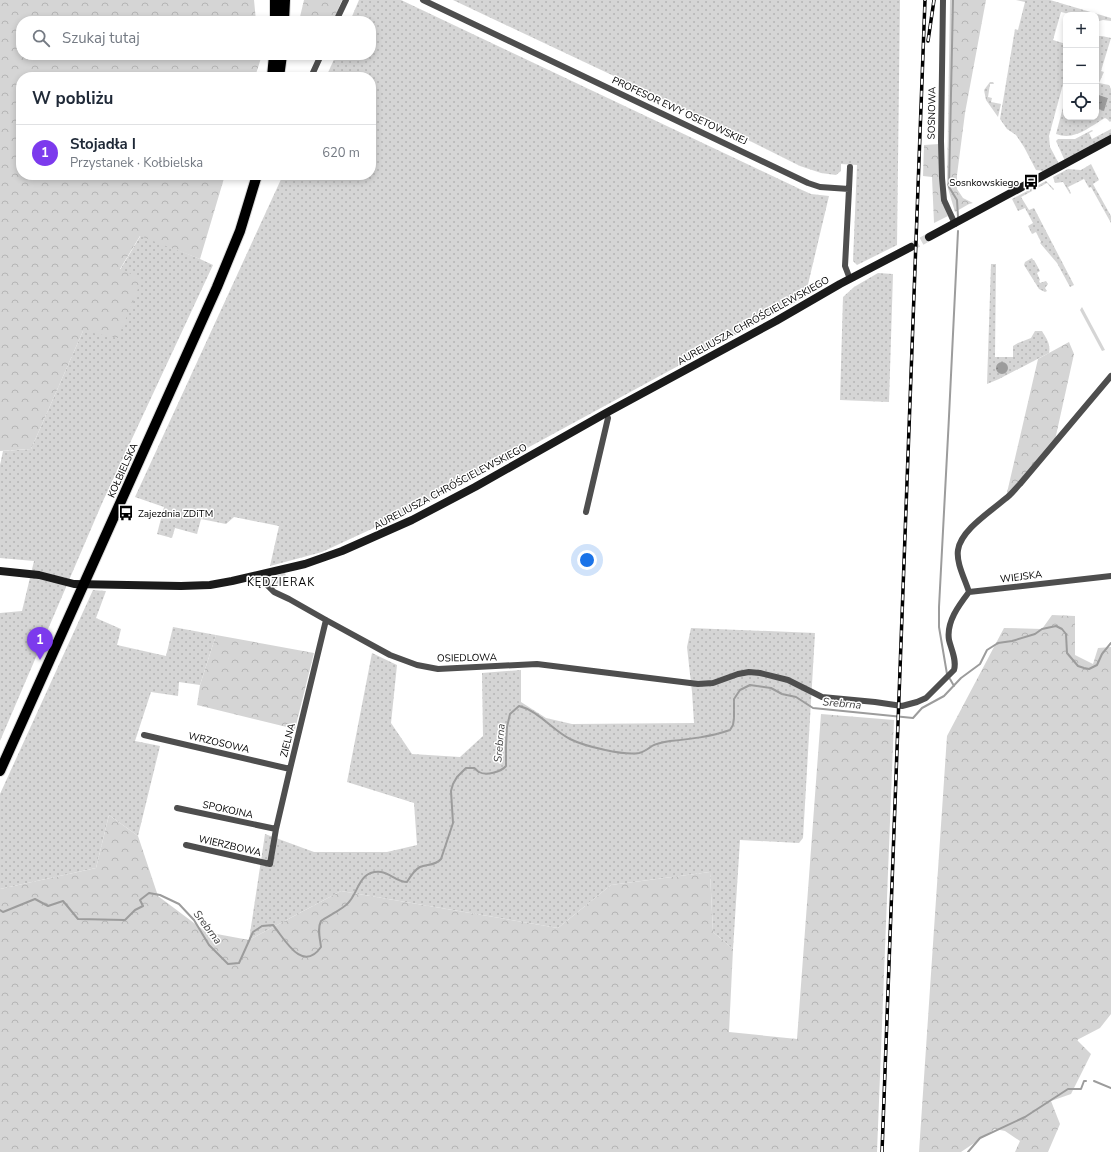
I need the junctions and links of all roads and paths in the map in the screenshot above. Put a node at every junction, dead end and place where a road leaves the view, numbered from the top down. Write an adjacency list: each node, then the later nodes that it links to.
1 (275, 0): 6 (main road)
2 (285, 0): 7 (main road)
3 (346, 0): 8 (street)
4 (423, 0): 18 (street, PROFESOR EWY OSETOWSKIEJ)
5 (943, 0): 19 (street, SOSNOWA)
6 (275, 16)
7 (284, 16)
8 (338, 16)
9 (274, 60): 12 (main road)
10 (281, 60): 13 (main road)
11 (319, 60): 14 (street)
12 (272, 72)
13 (280, 72)
14 (313, 72)
15 (1111, 139): 19 (street)
16 (850, 167): 18 (street)
17 (255, 180): 29 (main road, KOŁBIELSKA)
18 (849, 189): 22 (street)
19 (955, 224): 20 (street)
20 (929, 237)
21 (911, 247): 22 (street, AURELIUSZA CHRÓŚCIELEWSKIEGO)
22 (850, 279): 24 (street, AURELIUSZA CHRÓŚCIELEWSKIEGO)
23 (1111, 376): 30 (street)
24 (606, 413): 25 (street); 27 (street, AURELIUSZA CHRÓŚCIELEWSKIEGO)
25 (586, 512)
26 (0, 571): 29 (street, AURELIUSZA CHRÓŚCIELEWSKIEGO)
27 (263, 575): 29 (street, AURELIUSZA CHRÓŚCIELEWSKIEGO); 31 (street, OSIEDLOWA)
28 (1111, 576): 30 (street, WIEJSKA)
29 (84, 585): 34 (main road, KOŁBIELSKA)
30 (969, 592): 31 (street, OSIEDLOWA)
31 (326, 620): 33 (street, ZIELNA)
32 (144, 735): 33 (street, WRZOSOWA)
33 (290, 769): 36 (street, ZIELNA)
34 (0, 771)
35 (177, 808): 36 (street, SPOKOJNA)
36 (276, 829): 38 (street, ZIELNA)
37 (186, 845): 38 (street, WIERZBOWA)
38 (270, 864)

